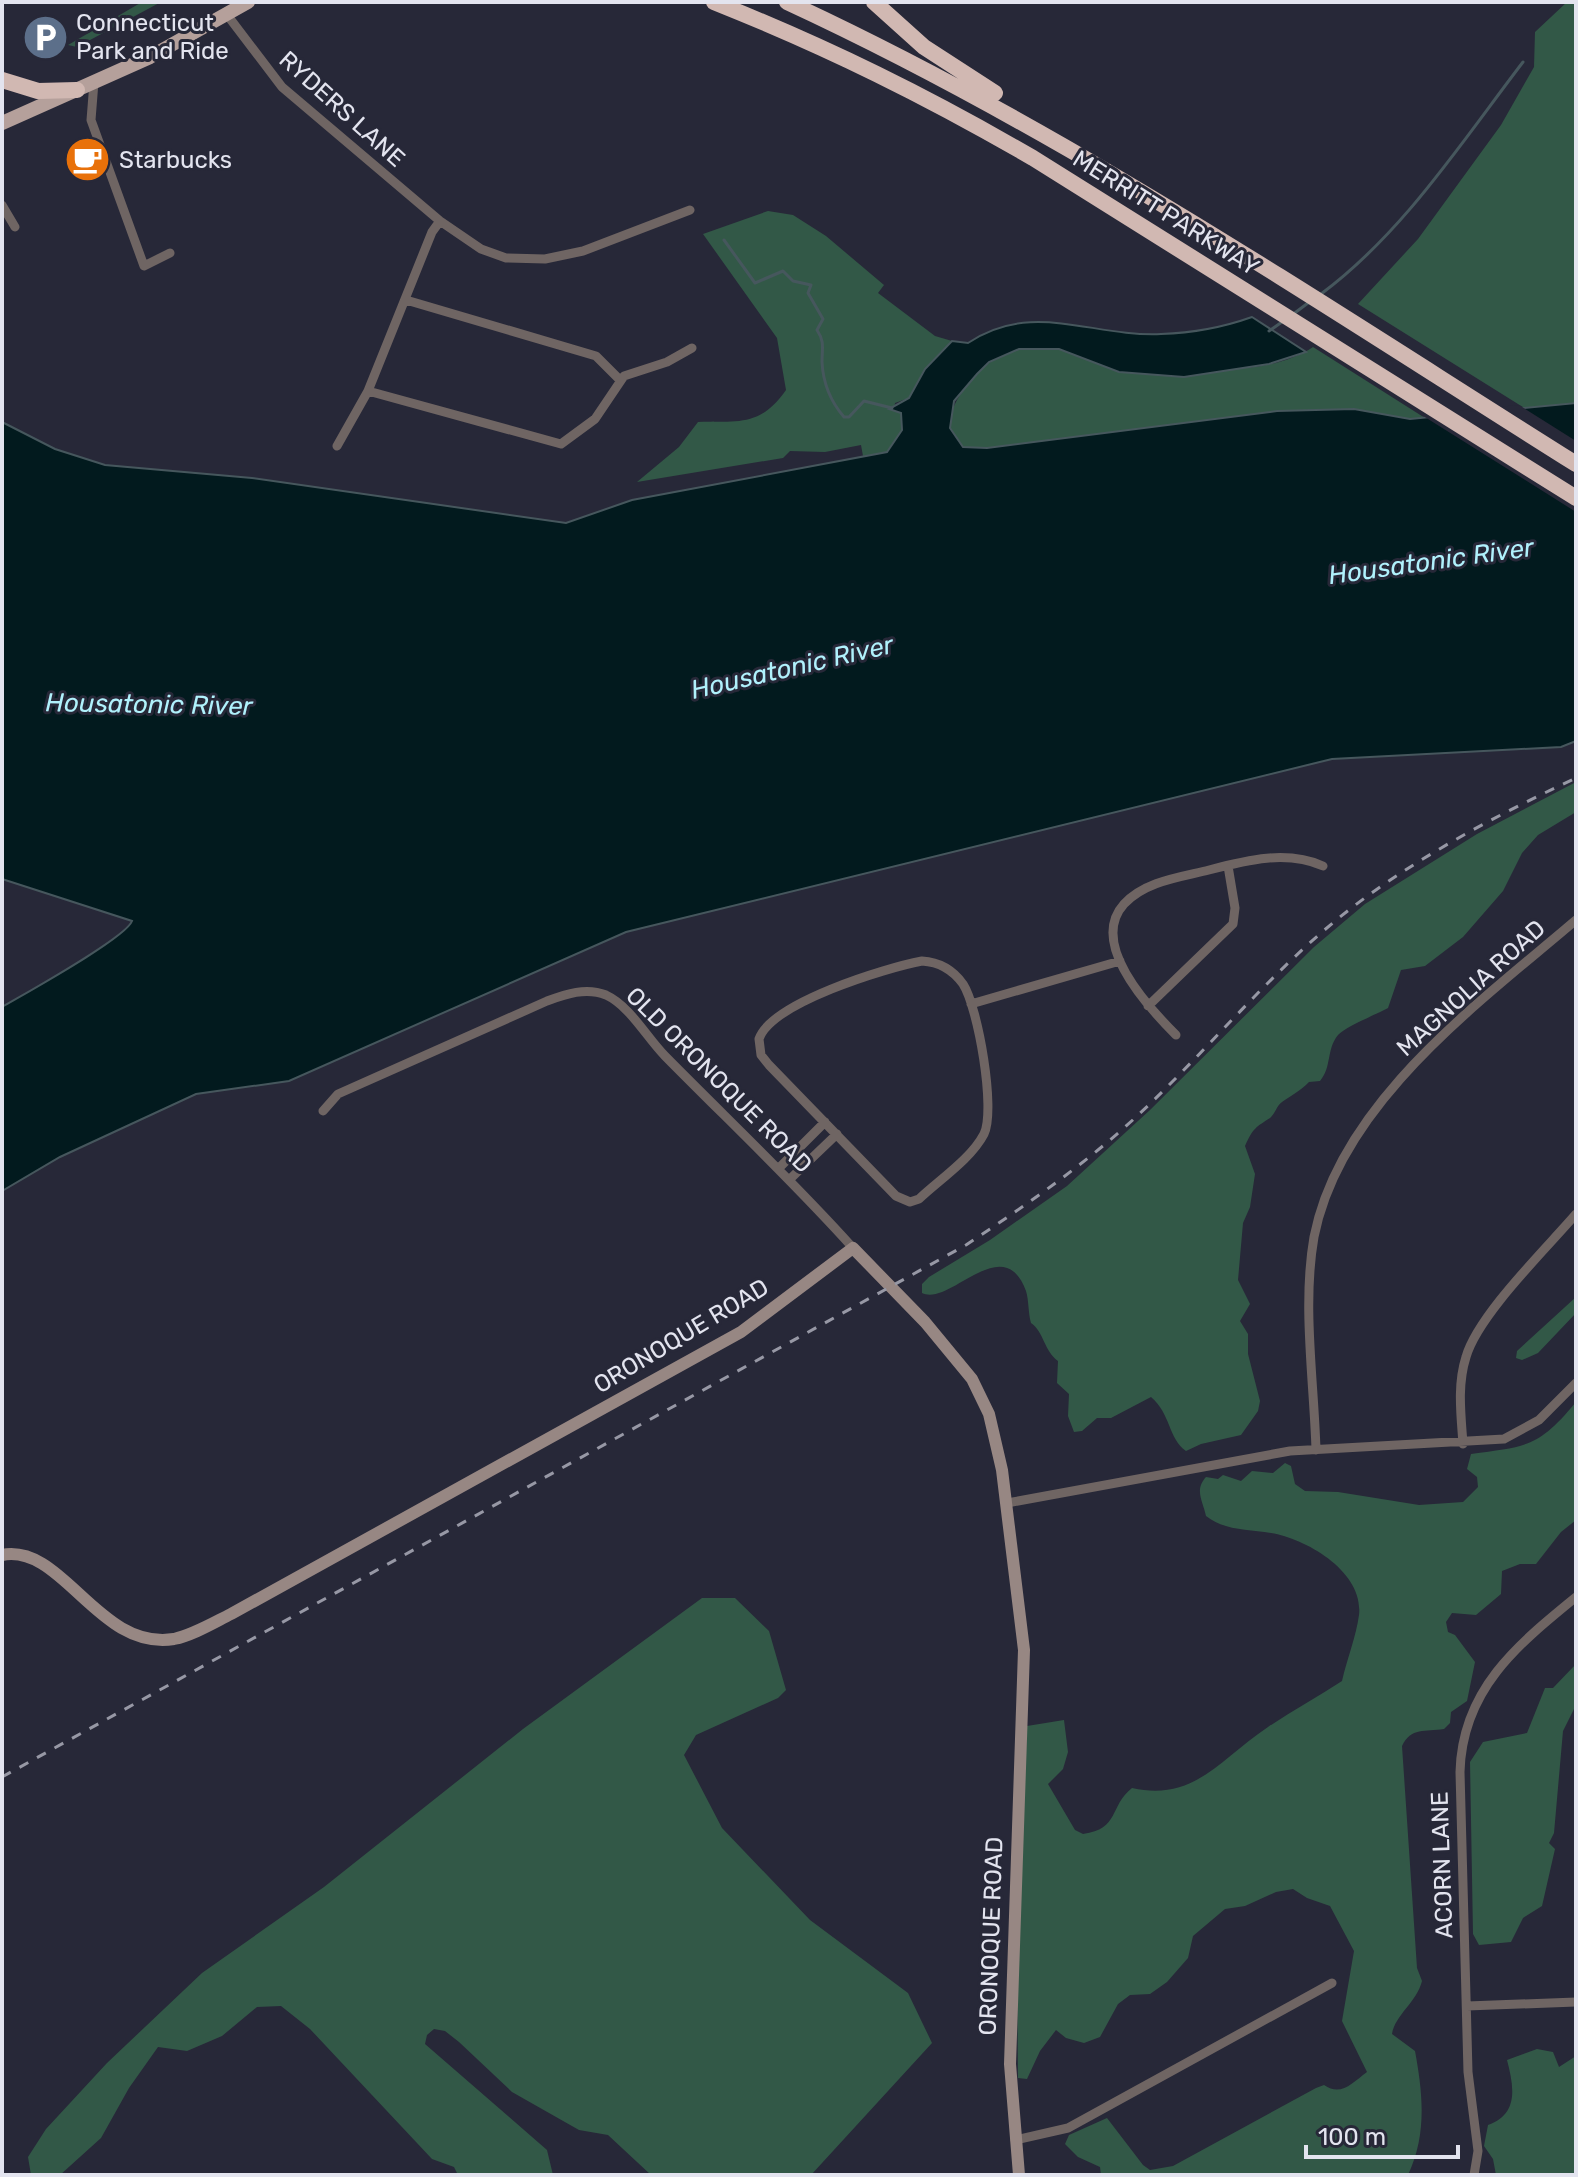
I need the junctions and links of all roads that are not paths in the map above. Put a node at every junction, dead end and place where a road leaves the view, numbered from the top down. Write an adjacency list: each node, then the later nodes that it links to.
1 (248, 2): 5 (main road)
2 (714, 2): 22 (highway, MERRITT PARKWAY)
3 (787, 2): 10 (highway, MERRITT PARKWAY)
4 (874, 2): 10 (highway)
5 (228, 16): 7 (main road); 13 (street, RYDERS LANE)
6 (2, 80): 8 (highway)
7 (94, 82): 8 (main road); 15 (street)
8 (77, 90): 9 (main road)
9 (2, 123)
10 (1069, 149): 21 (highway, MERRITT PARKWAY)
11 (2, 205): 14 (street)
12 (690, 210): 13 (street, RYDERS LANE)
13 (440, 221): 16 (street)
14 (15, 227)
15 (170, 253)
16 (406, 300): 18 (street); 19 (street)
17 (692, 348): 18 (street)
18 (620, 380): 19 (street)
19 (368, 391): 20 (street)
20 (337, 446)
21 (1576, 464)
22 (1576, 498)
23 (1228, 866): 24 (street); 26 (street); 28 (street)
24 (1323, 866)
25 (1576, 920): 39 (street, MAGNOLIA ROAD)
26 (1120, 961): 27 (street); 28 (street)
27 (971, 1004): 31 (street); 32 (street)
28 (1148, 1006): 29 (street)
29 (1176, 1035)
30 (323, 1111): 33 (street, OLD ORONOQUE ROAD)
31 (825, 1122): 32 (street); 33 (street)
32 (837, 1134): 34 (street)
33 (779, 1168): 34 (street, OLD ORONOQUE ROAD)
34 (790, 1179): 36 (street, OLD ORONOQUE ROAD)
35 (1576, 1214): 38 (street)
36 (853, 1248): 40 (street, ORONOQUE ROAD); 41 (street, ORONOQUE ROAD)
37 (1576, 1383): 38 (street)
38 (1463, 1444): 39 (street)
39 (1316, 1450): 40 (street)
40 (1007, 1503): 46 (street, ORONOQUE ROAD)
41 (2, 1555)
42 (1576, 1597): 45 (street, ACORN LANE)
43 (1332, 1983): 46 (street)
44 (1576, 2002): 45 (street)
45 (1467, 2006): 48 (street, ACORN LANE)
46 (1015, 2140): 47 (street, ORONOQUE ROAD)
47 (1019, 2175)
48 (1474, 2175)

